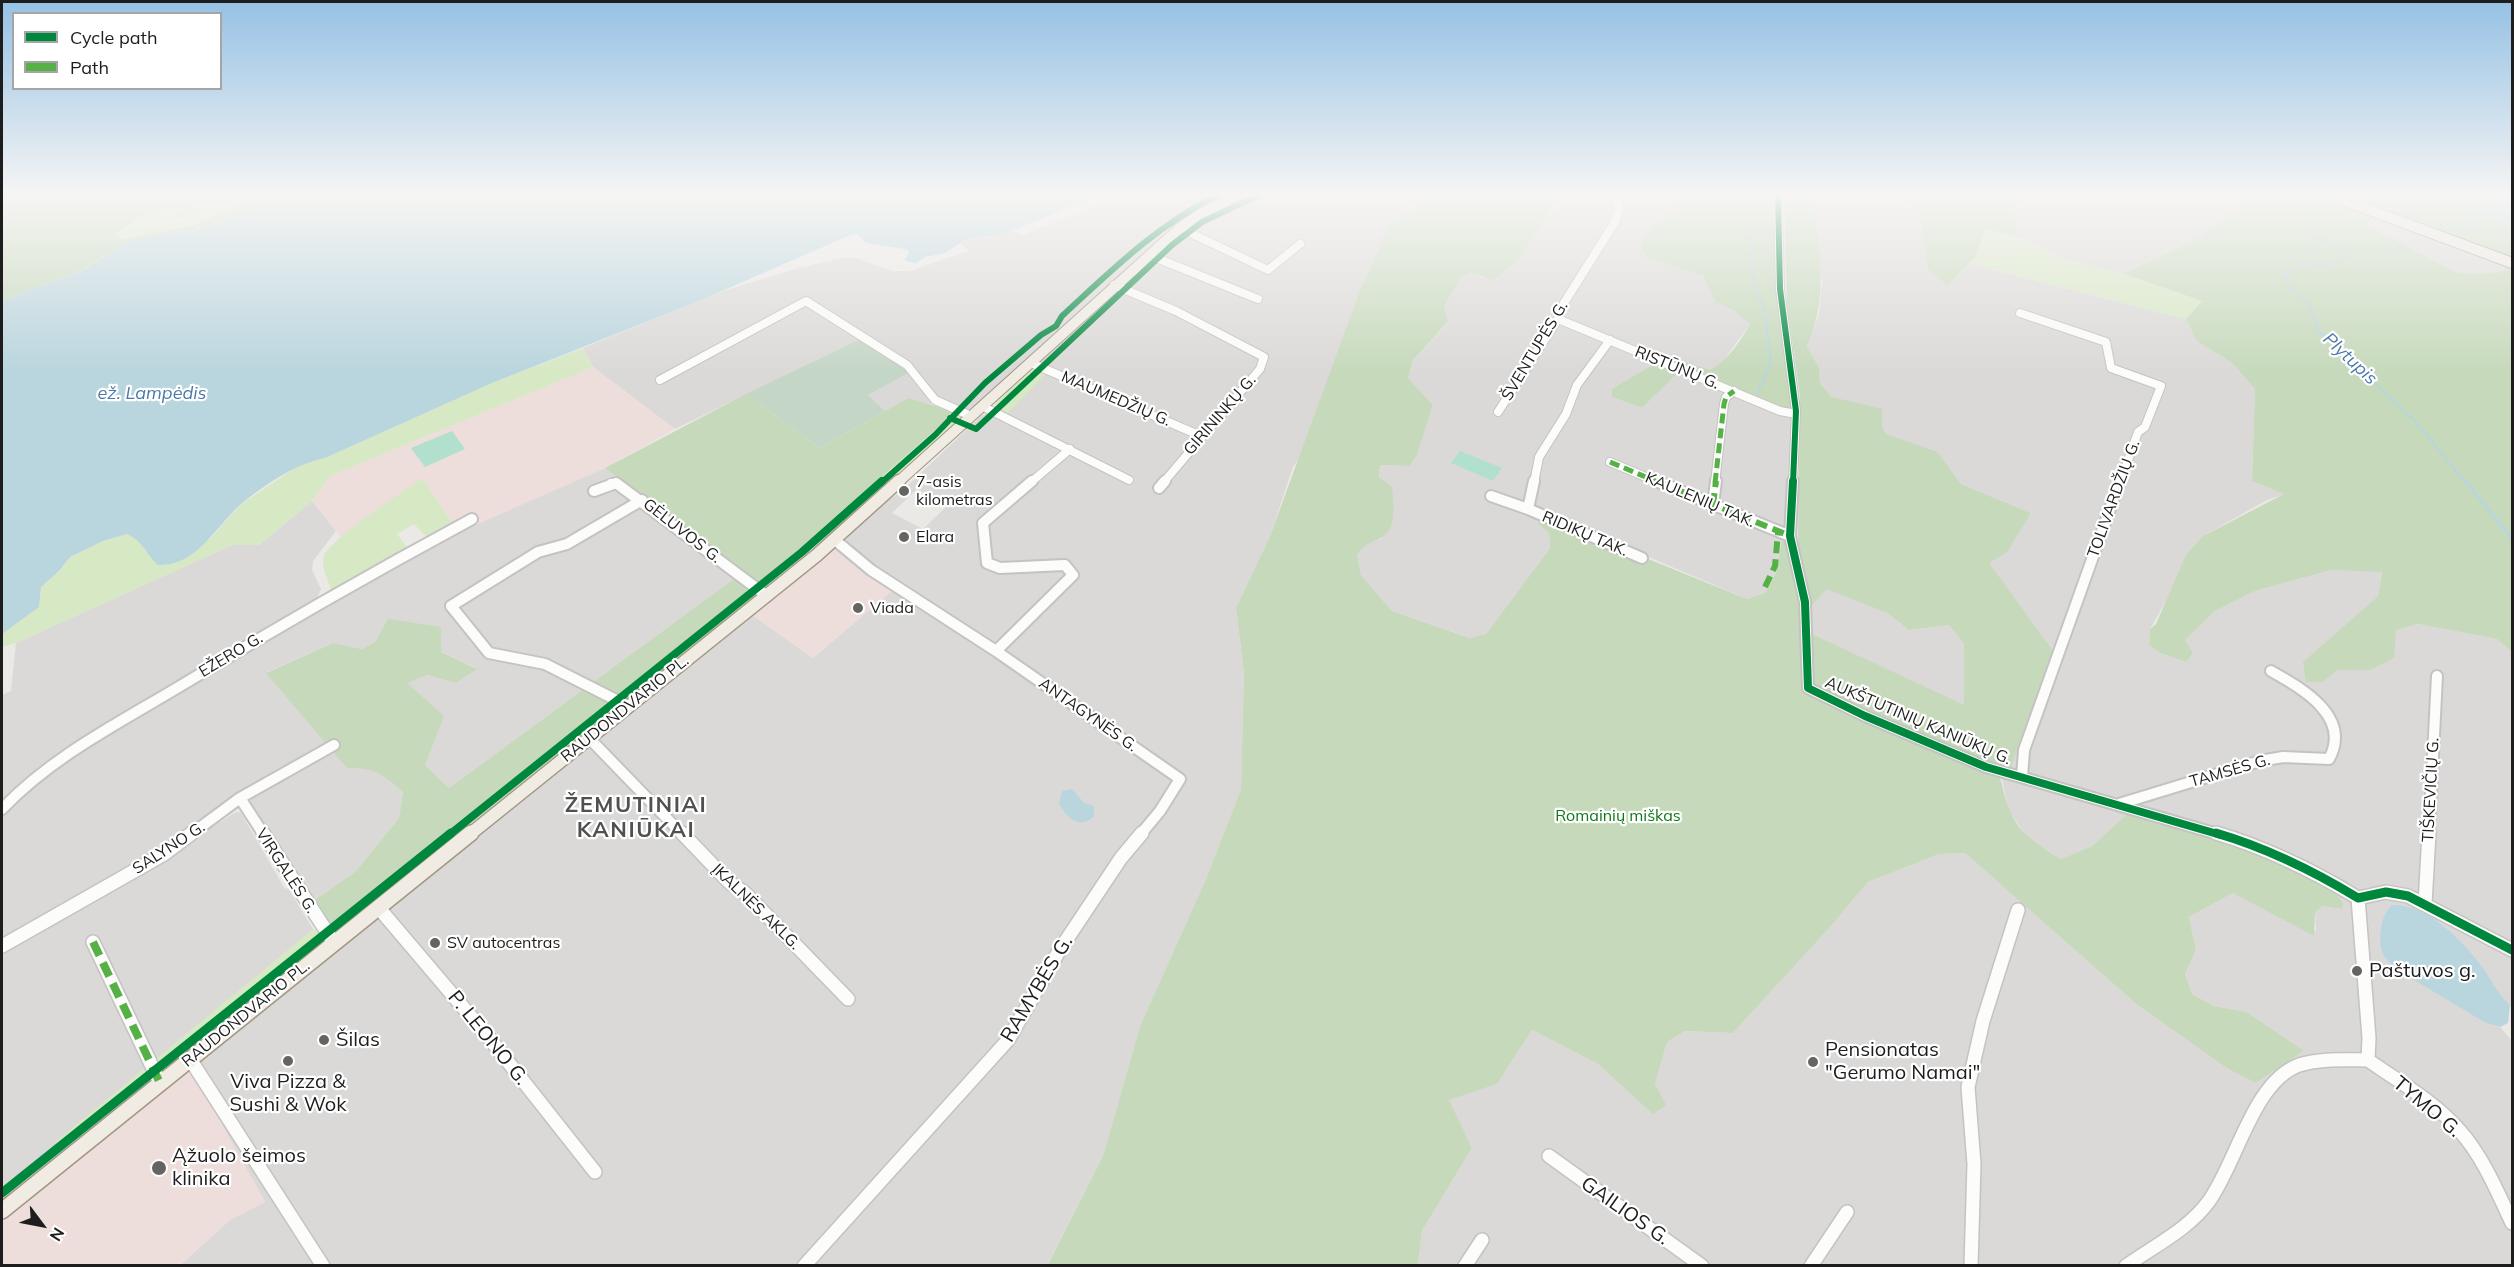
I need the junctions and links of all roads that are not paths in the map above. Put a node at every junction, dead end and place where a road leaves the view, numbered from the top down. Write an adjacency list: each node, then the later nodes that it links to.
1 (1149, 255): 8 (main road, RAUDONDVARIO PL.); 9 (street)
2 (1237, 255): 3 (street)
3 (1286, 255)
4 (1594, 255): 11 (street, ŠVENTUPĖS G.)
5 (1779, 255): 18 (street, AUKŠTUTINIŲ KANIŪKŲ G.)
6 (2491, 255): 7 (main road)
7 (2512, 263)
8 (1114, 285): 13 (main road, RAUDONDVARIO PL.); 20 (street, GIRININKŲ G.)
9 (1258, 299)
10 (2020, 313): 41 (street, TOLIVARDŽIŲ G.)
11 (1558, 319): 12 (street, RISTŪNŲ G.); 17 (street, ŠVENTUPĖS G.)
12 (1610, 340): 15 (street, RISTŪNŲ G.); 29 (street)
13 (1031, 363): 16 (main road, RAUDONDVARIO PL.); 20 (street, MAUMEDŽIŲ G.)
14 (660, 381): 19 (street)
15 (1734, 391): 18 (street, RISTŪNŲ G.); 28 (street)
16 (982, 406): 19 (main road, RAUDONDVARIO PL.); 21 (street)
17 (1498, 412)
18 (1796, 414): 31 (street, AUKŠTUTINIŲ KANIŪKŲ G.)
19 (971, 416): 32 (main road, RAUDONDVARIO PL.)
20 (1201, 436): 24 (street, GIRININKŲ G.)
21 (1070, 449): 23 (street); 35 (street)
22 (1610, 462): 28 (street, KAULENIŲ TAK.)
23 (1129, 480)
24 (1159, 488)
25 (594, 492): 27 (street, GĖLUVOS G.)
26 (1491, 496): 29 (street, RIDIKŲ TAK.)
27 (642, 500): 34 (street, GĖLUVOS G.); 38 (street)
28 (1713, 505): 31 (street, KAULENIŲ TAK.)
29 (1528, 509): 33 (street, RIDIKŲ TAK.)
30 (472, 519): 45 (street, EŽERO G.)
31 (1790, 536): 41 (street, AUKŠTUTINIŲ KANIŪKŲ G.)
32 (835, 540): 34 (main road, RAUDONDVARIO PL.); 35 (street, ANTAGYNĖS G.)
33 (1642, 558)
34 (767, 596): 38 (main road, RAUDONDVARIO PL.)
35 (996, 651): 42 (street, ANTAGYNĖS G.)
36 (2271, 670): 44 (street, TAMSĖS G.)
37 (2437, 676): 47 (street, TIŠKEVIČIŲ G.)
38 (628, 706): 39 (main road, RAUDONDVARIO PL.)
39 (589, 738): 48 (main road, RAUDONDVARIO PL.); 54 (street, ĮKALNĖS AKLG.)
40 (334, 745): 43 (street, SALYNO G.)
41 (2022, 777): 44 (street, AUKŠTUTINIŲ KANIŪKŲ G.)
42 (1180, 779): 65 (street, RAMYBĖS G.)
43 (240, 798): 51 (street, VIRGALĖS G.); 52 (street, SALYNO G.)
44 (2119, 804): 46 (street, AUKŠTUTINIŲ KANIŪKŲ G.)
45 (2, 809)
46 (2358, 898): 47 (street); 56 (street)
47 (2425, 904): 53 (street)
48 (378, 908): 51 (main road, RAUDONDVARIO PL.); 59 (street, P. LEONO G.)
49 (2018, 910): 69 (street)
50 (93, 942): 57 (street)
51 (334, 943): 55 (main road, RAUDONDVARIO PL.)
52 (2, 946)
53 (2512, 950)
54 (848, 999)
55 (190, 1059): 57 (main road, RAUDONDVARIO PL.); 64 (street)
56 (2368, 1060): 62 (street, TYMO G.); 70 (street)
57 (160, 1083): 60 (main road, RAUDONDVARIO PL.)
58 (1549, 1156): 67 (street, GAILIOS G.)
59 (595, 1172)
60 (2, 1211)
61 (1846, 1212): 68 (street)
62 (2512, 1223)
63 (1482, 1240): 66 (street)
64 (323, 1266)
65 (804, 1266)
66 (1465, 1266)
67 (1702, 1266)
68 (1811, 1266)
69 (1971, 1266)
70 (2126, 1266)

